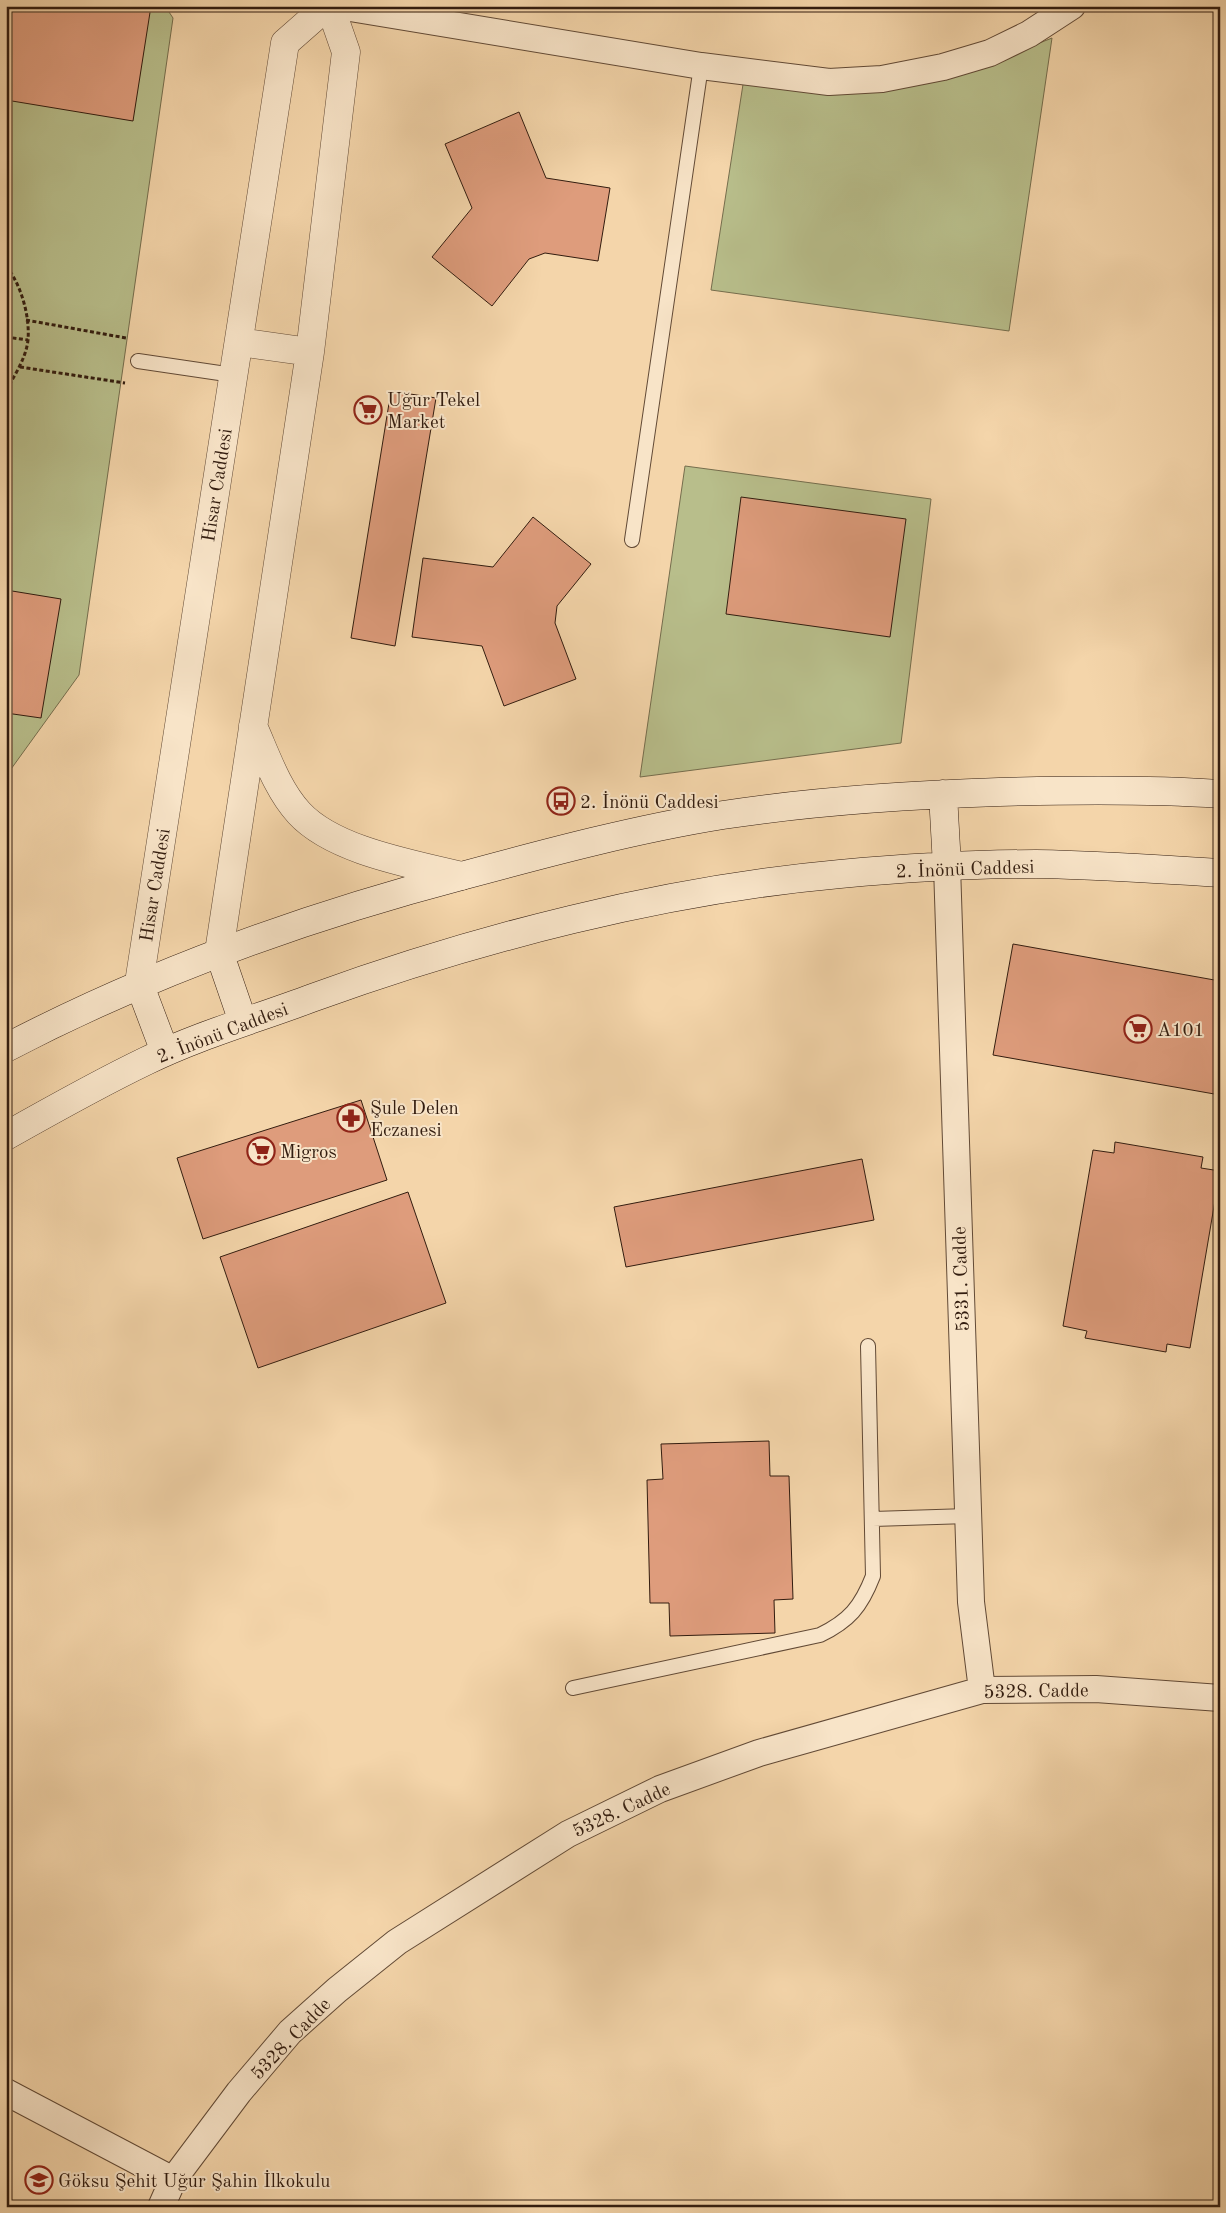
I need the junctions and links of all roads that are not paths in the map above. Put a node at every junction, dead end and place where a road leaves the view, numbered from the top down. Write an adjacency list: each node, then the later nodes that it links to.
1 (328, 6): 5 (main road, Hisar Caddesi); 6 (main road, Hisar Caddesi)
2 (338, 6): 4 (street)
3 (1072, 6): 4 (street)
4 (701, 66): 9 (lane)
5 (238, 342): 6 (main road); 8 (main road, Hisar Caddesi)
6 (310, 352): 10 (main road, Hisar Caddesi)
7 (138, 361): 8 (lane)
8 (233, 376): 17 (main road, Hisar Caddesi)
9 (632, 540)
10 (253, 726): 15 (main road); 16 (main road, Hisar Caddesi)
11 (943, 794): 12 (main road); 13 (main road); 15 (main road)
12 (1220, 794)
13 (947, 866): 14 (main road, 2. İnönü Caddesi); 18 (main road, 2. İnönü Caddesi); 23 (street, 5331. Cadde)
14 (1220, 873)
15 (461, 876): 16 (main road)
16 (219, 952): 17 (main road); 18 (main road)
17 (139, 983): 19 (main road); 20 (main road)
18 (243, 1022): 20 (main road, 2. İnönü Caddesi)
19 (6, 1048)
20 (166, 1052): 21 (main road, 2. İnönü Caddesi)
21 (6, 1136)
22 (868, 1346): 24 (lane)
23 (968, 1516): 24 (lane); 26 (street, 5331. Cadde)
24 (873, 1519): 25 (lane)
25 (573, 1688)
26 (982, 1690): 27 (street, 5328. Cadde); 29 (street, 5328. Cadde)
27 (1220, 1698)
28 (6, 2092): 29 (street)
29 (173, 2180): 30 (street, 5328. Cadde)
30 (161, 2207)

